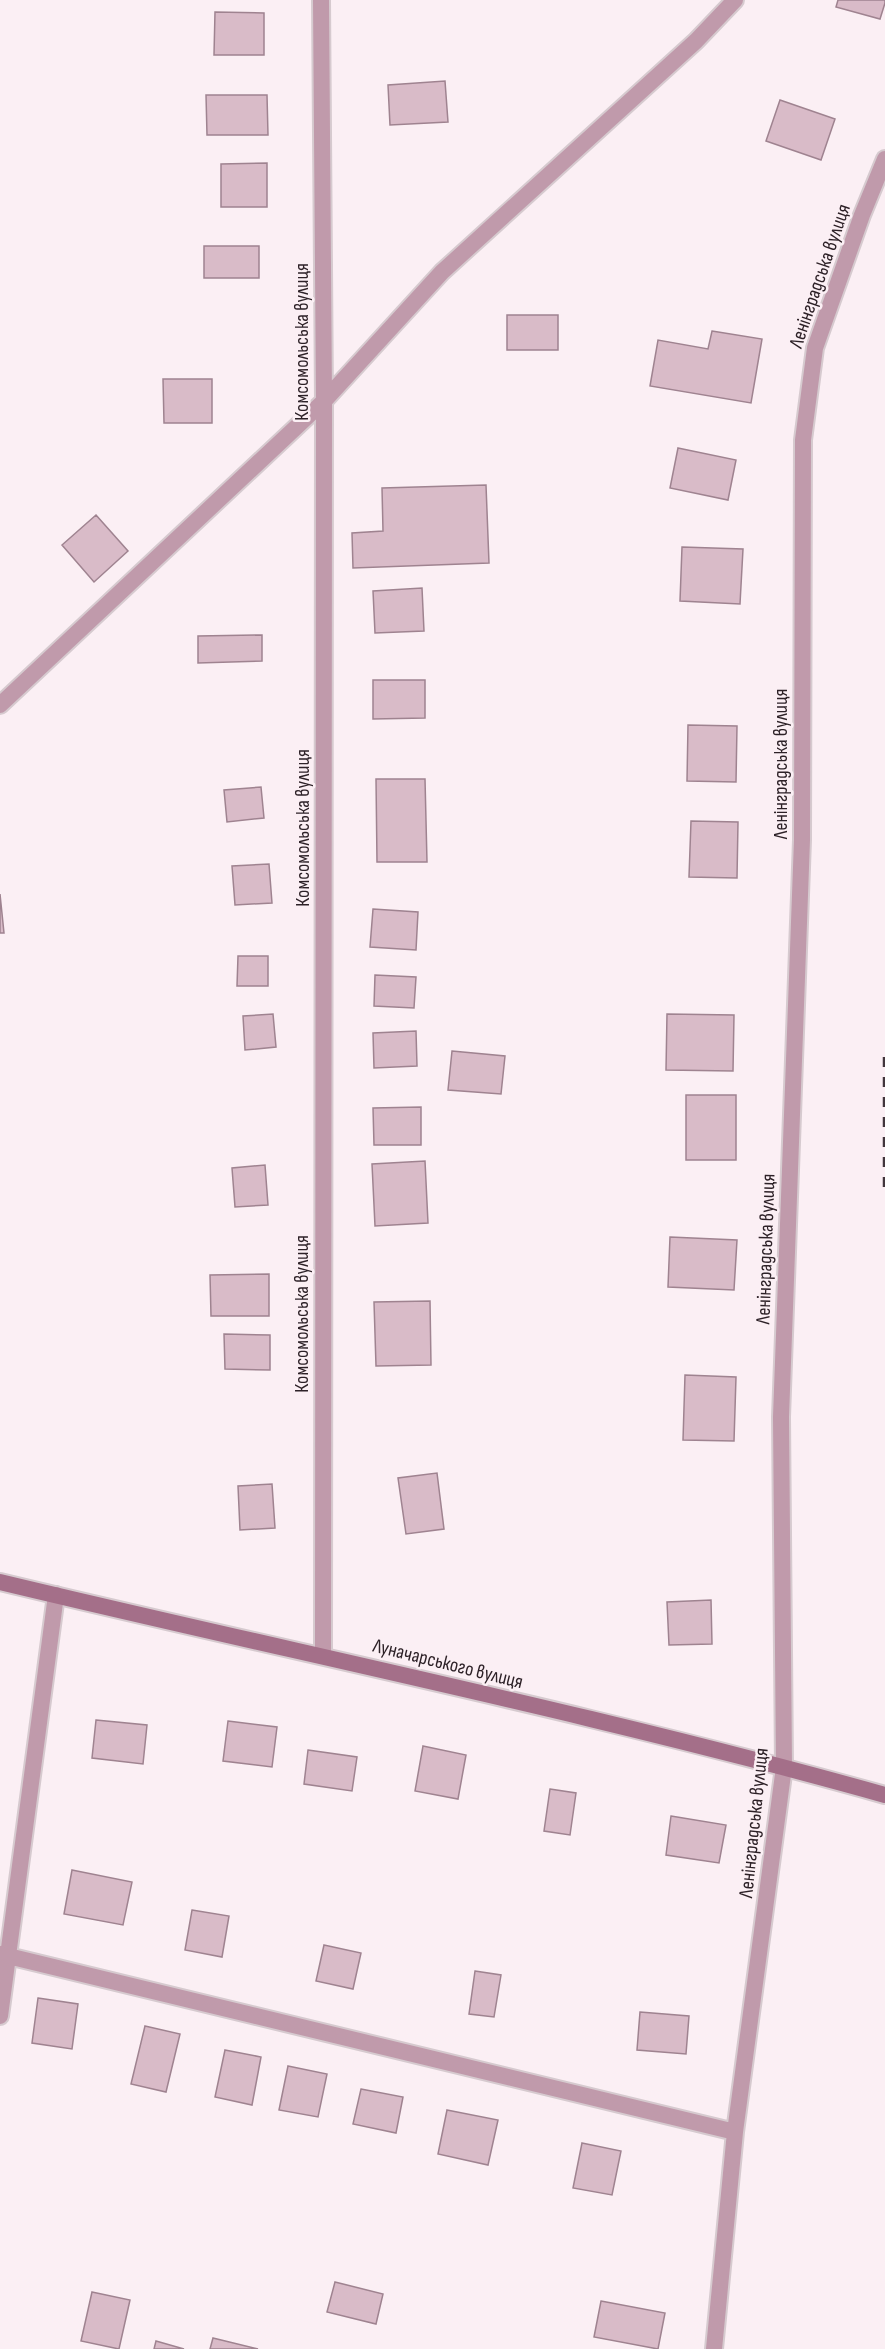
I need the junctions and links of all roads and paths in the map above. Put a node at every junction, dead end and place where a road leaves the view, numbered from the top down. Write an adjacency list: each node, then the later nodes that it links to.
1 (321, 0): 4 (street, Комсомольська вулиця)
2 (735, 0): 4 (street)
3 (885, 159): 9 (street, Ленінградська вулиця)
4 (324, 401): 5 (street); 8 (street, Комсомольська вулиця)
5 (0, 705)
6 (0, 1582): 7 (main road, Луначарського вулиця)
7 (56, 1595): 8 (main road, Луначарського вулиця); 11 (street)
8 (323, 1656): 9 (main road, Луначарського вулиця)
9 (784, 1767): 10 (main road, Луначарського вулиця); 13 (street, Ленінградська вулиця)
10 (885, 1795)
11 (5, 1955): 12 (street); 13 (street)
12 (0, 2016)
13 (735, 2132): 14 (street, Ленінградська вулиця)
14 (714, 2349)

